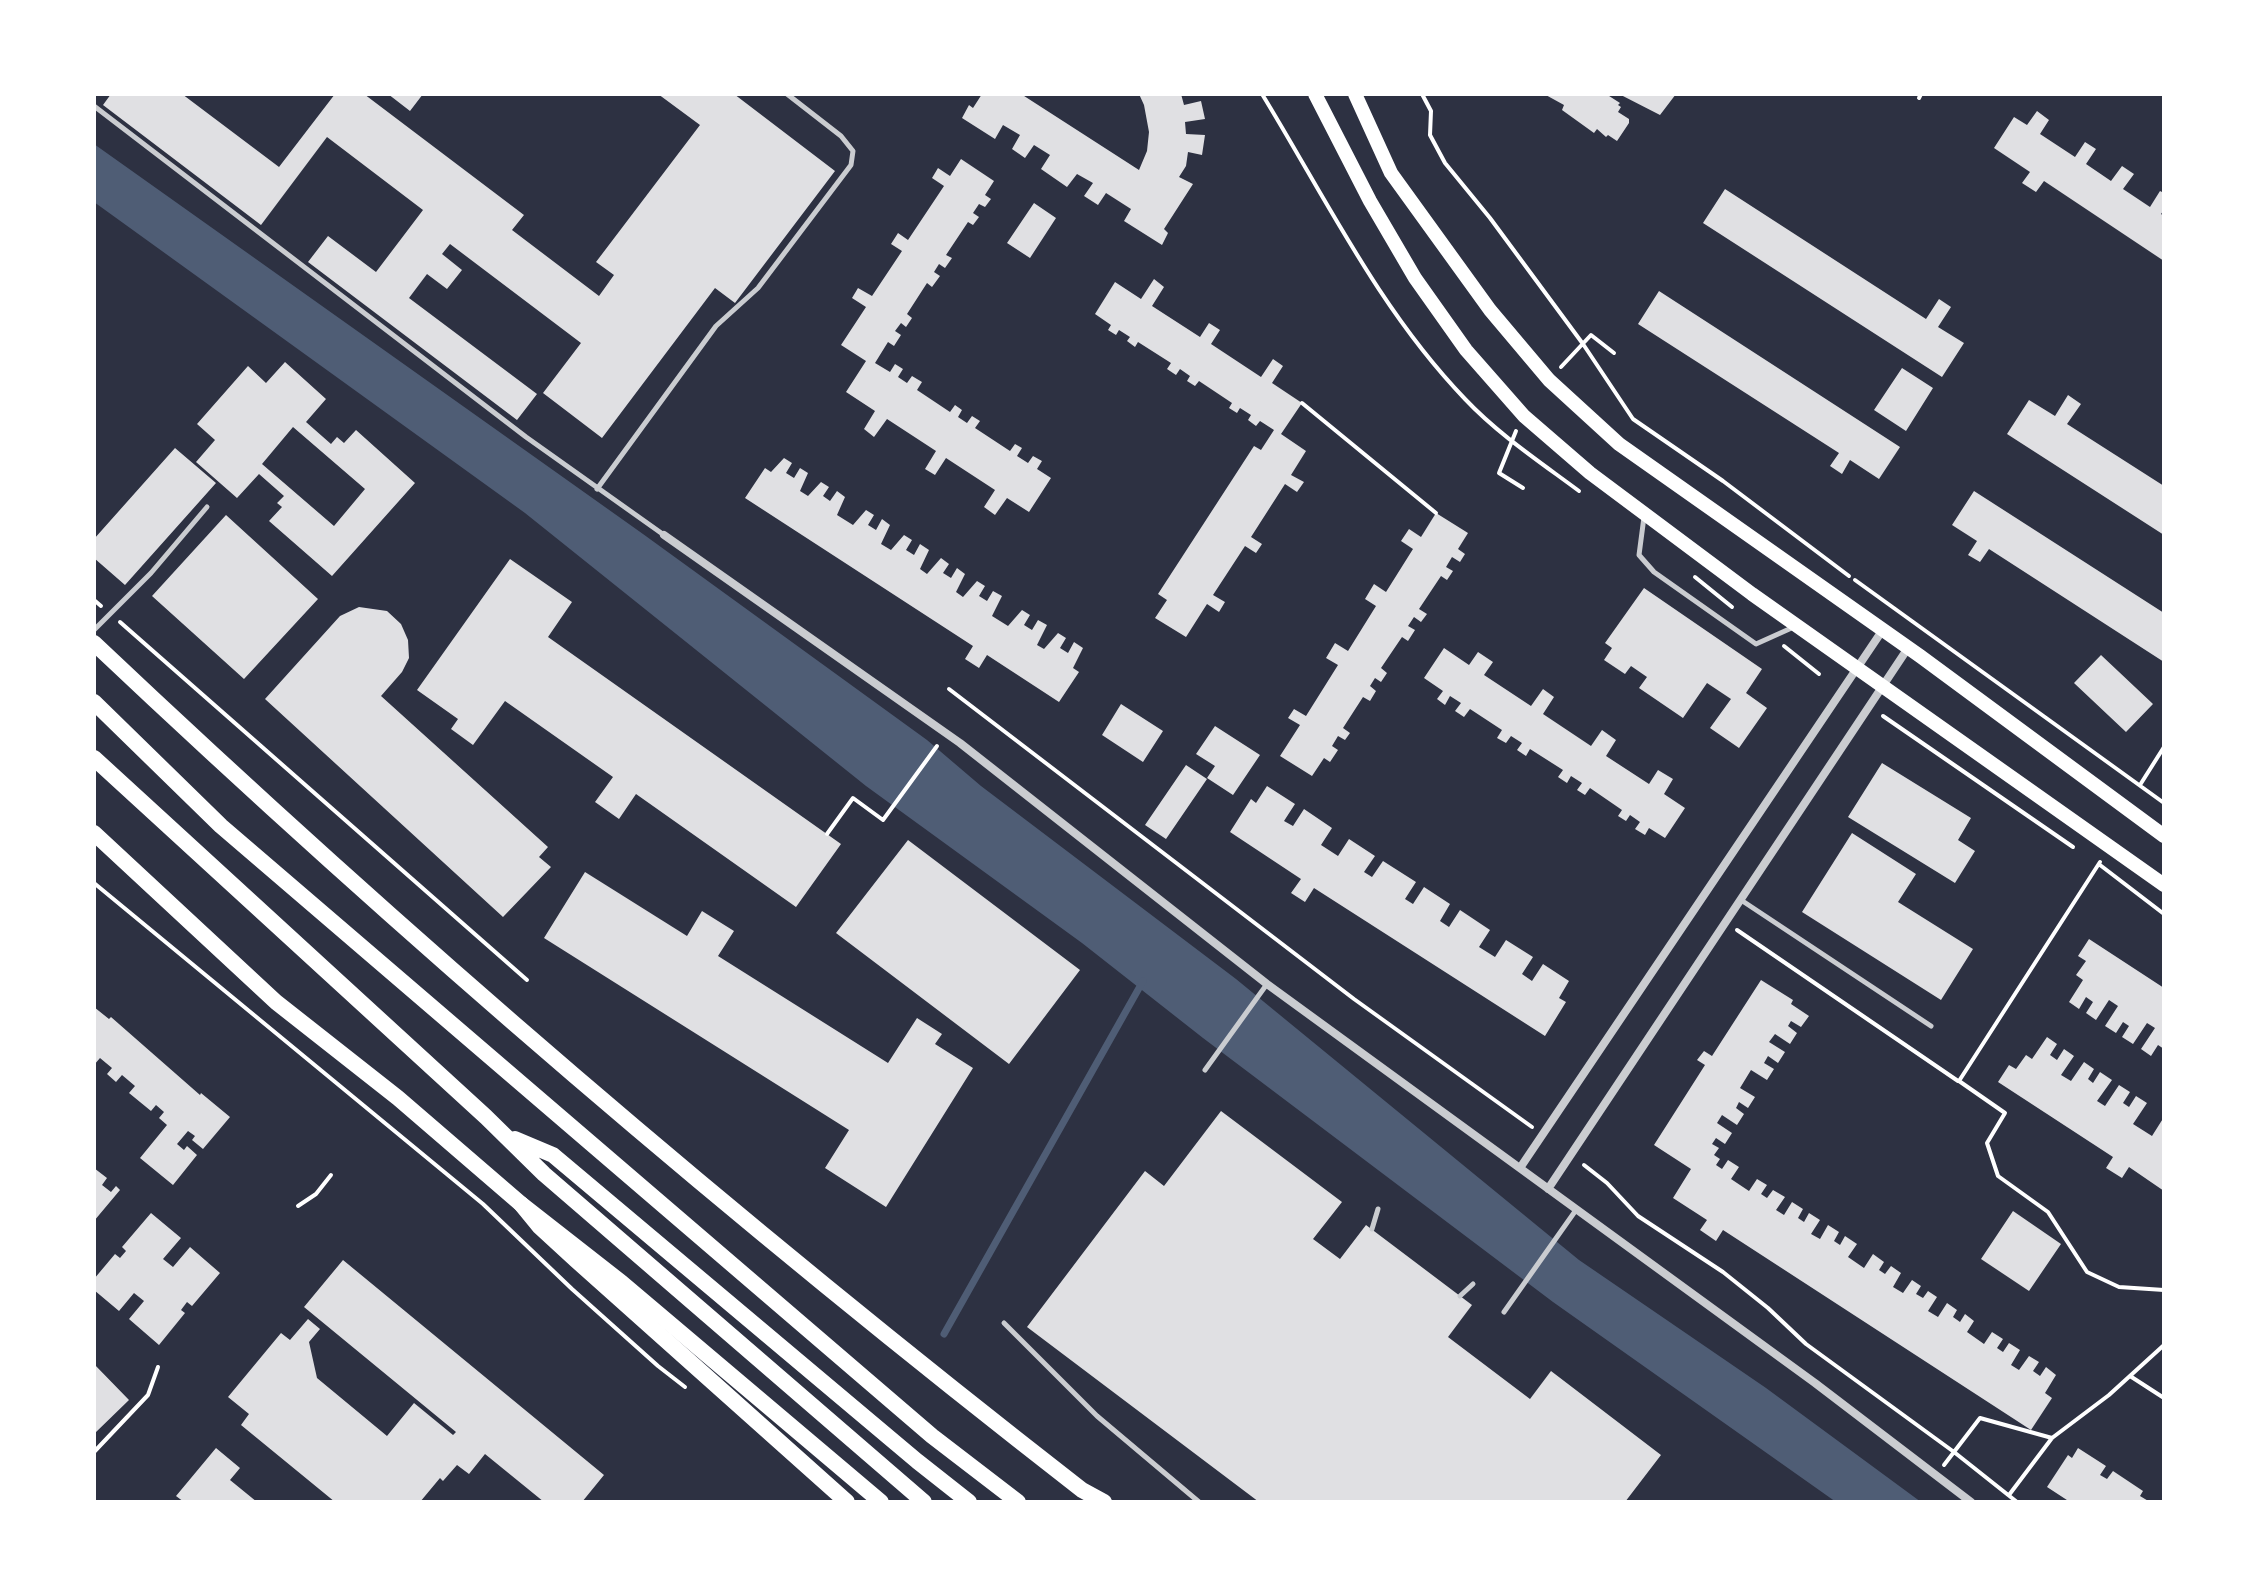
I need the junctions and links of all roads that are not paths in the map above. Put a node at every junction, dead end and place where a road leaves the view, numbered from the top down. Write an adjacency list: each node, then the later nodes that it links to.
1 (787, 94): 5 (lane)
2 (1315, 94): 7 (main road)
3 (1355, 94): 11 (main road)
4 (94, 106): 5 (lane)
5 (597, 489): 8 (lane)
6 (207, 507): 10 (lane)
7 (1645, 514): 9 (main road); 9 (lane)
8 (664, 535): 22 (street)
9 (1797, 626): 14 (main road)
10 (94, 630)
11 (1882, 631): 13 (main road); 14 (street)
12 (94, 643): 36 (main road)
13 (1908, 648): 15 (street); 19 (main road)
14 (1857, 668): 15 (main road); 26 (street)
15 (1883, 685): 20 (main road); 21 (street)
16 (94, 702): 41 (main road)
17 (94, 758): 25 (main road)
18 (94, 833): 28 (main road)
19 (2164, 836)
20 (2164, 885)
21 (1740, 900): 23 (lane); 27 (street)
22 (1267, 984): 24 (lane); 26 (street)
23 (1931, 1026)
24 (1205, 1070)
25 (505, 1135): 39 (main road); 40 (main road)
26 (1520, 1168): 27 (street)
27 (1548, 1189): 30 (street)
28 (521, 1204): 37 (main road); 38 (main road)
29 (1378, 1209): 31 (lane)
30 (1576, 1210): 34 (lane); 45 (street)
31 (1372, 1229)
32 (1473, 1284): 33 (lane)
33 (1460, 1296)
34 (1504, 1312)
35 (1004, 1323): 44 (lane)
36 (1082, 1490): 42 (main road); 43 (main road)
37 (847, 1502)
38 (881, 1502)
39 (924, 1502)
40 (969, 1502)
41 (1018, 1502)
42 (1097, 1502)
43 (1104, 1502)
44 (1199, 1502)
45 (1971, 1502)

